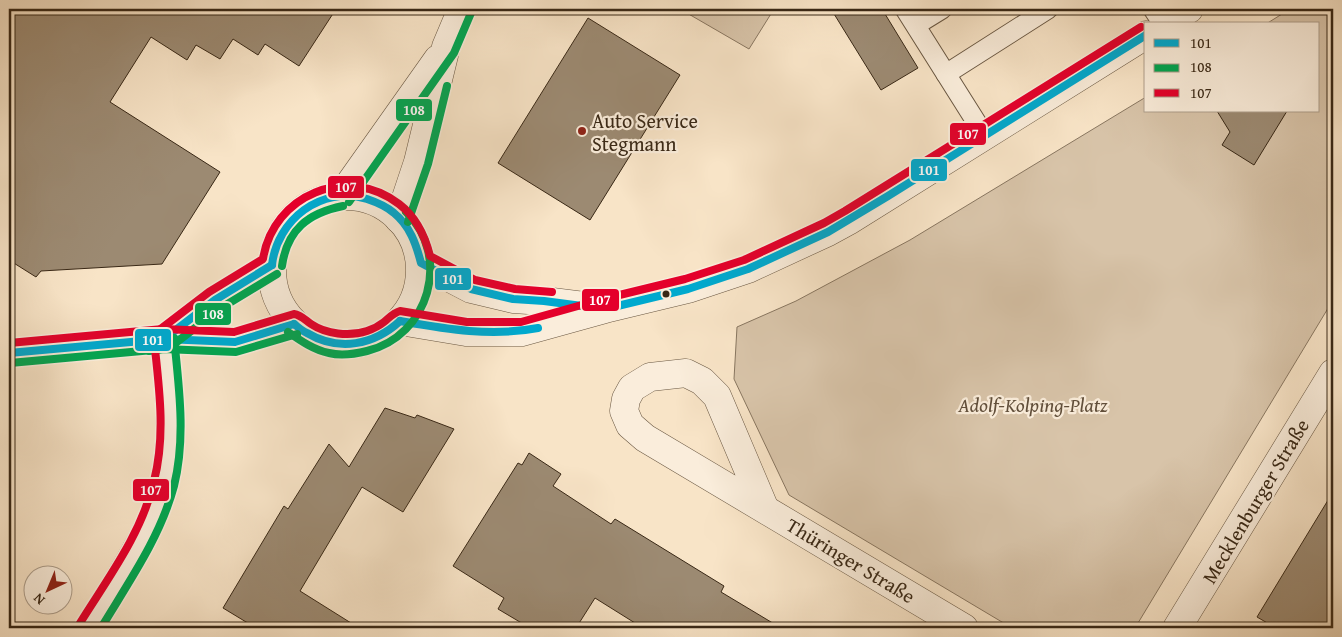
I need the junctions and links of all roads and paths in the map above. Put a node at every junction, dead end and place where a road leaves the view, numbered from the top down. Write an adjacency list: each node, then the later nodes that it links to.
1 (462, 9): 11 (street)
2 (905, 9): 9 (lane)
3 (942, 9): 9 (lane)
4 (1048, 9): 12 (lane)
5 (1153, 9): 7 (lane)
6 (1189, 9): 8 (street)
7 (1163, 22)
8 (1167, 22)
9 (916, 26): 12 (lane)
10 (1144, 36): 13 (street)
11 (446, 47): 14 (street); 15 (street)
12 (946, 74): 13 (lane)
13 (985, 136): 18 (street)
14 (340, 196): 15 (street); 17 (street)
15 (399, 219): 16 (street)
16 (421, 263): 18 (street); 19 (street)
17 (272, 264): 20 (street); 21 (street)
18 (606, 309): 19 (street)
19 (400, 321): 20 (street)
20 (294, 324): 21 (street)
21 (164, 339): 22 (street); 25 (street)
22 (9, 353)
23 (1333, 373): 27 (street, Mecklenburger Straße)
24 (764, 508): 24 (street); 26 (street, Thüringer Straße)
25 (89, 628)
26 (964, 628)
27 (1177, 628)

